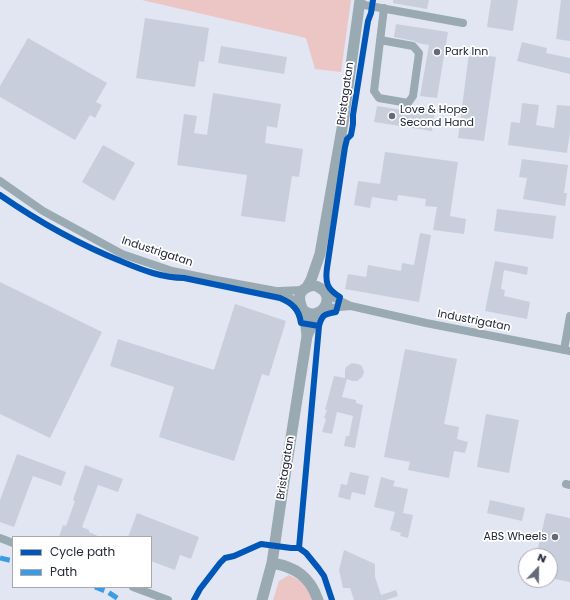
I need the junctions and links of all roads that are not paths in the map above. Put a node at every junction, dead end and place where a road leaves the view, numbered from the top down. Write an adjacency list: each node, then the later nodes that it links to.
1 (359, 2): 2 (street, Bristagatan); 6 (street, Bristagatan)
2 (384, 8): 3 (street, Bristagatan); 4 (street)
3 (463, 23)
4 (380, 40): 4 (street)
5 (0, 181): 8 (street, Industrigatan)
6 (320, 254): 7 (street, Bristagatan); 9 (street, Bristagatan)
7 (305, 288): 8 (street, Industrigatan); 9 (street); 10 (street, Bristagatan)
8 (276, 291): 10 (street, Industrigatan)
9 (325, 292): 11 (street, Industrigatan); 12 (street, Bristagatan)
10 (300, 305): 12 (street); 14 (street, Bristagatan)
11 (351, 306): 12 (street, Industrigatan); 15 (street, Industrigatan)
12 (320, 311): 14 (street, Bristagatan)
13 (570, 316): 15 (street)
14 (308, 336): 18 (street, Bristagatan)
15 (567, 351)
16 (0, 538): 17 (street)
17 (12, 543)
18 (272, 563): 21 (street, Bristagatan); 22 (street)
19 (135, 588): 20 (street)
20 (168, 600)
21 (262, 600)
22 (318, 600)

